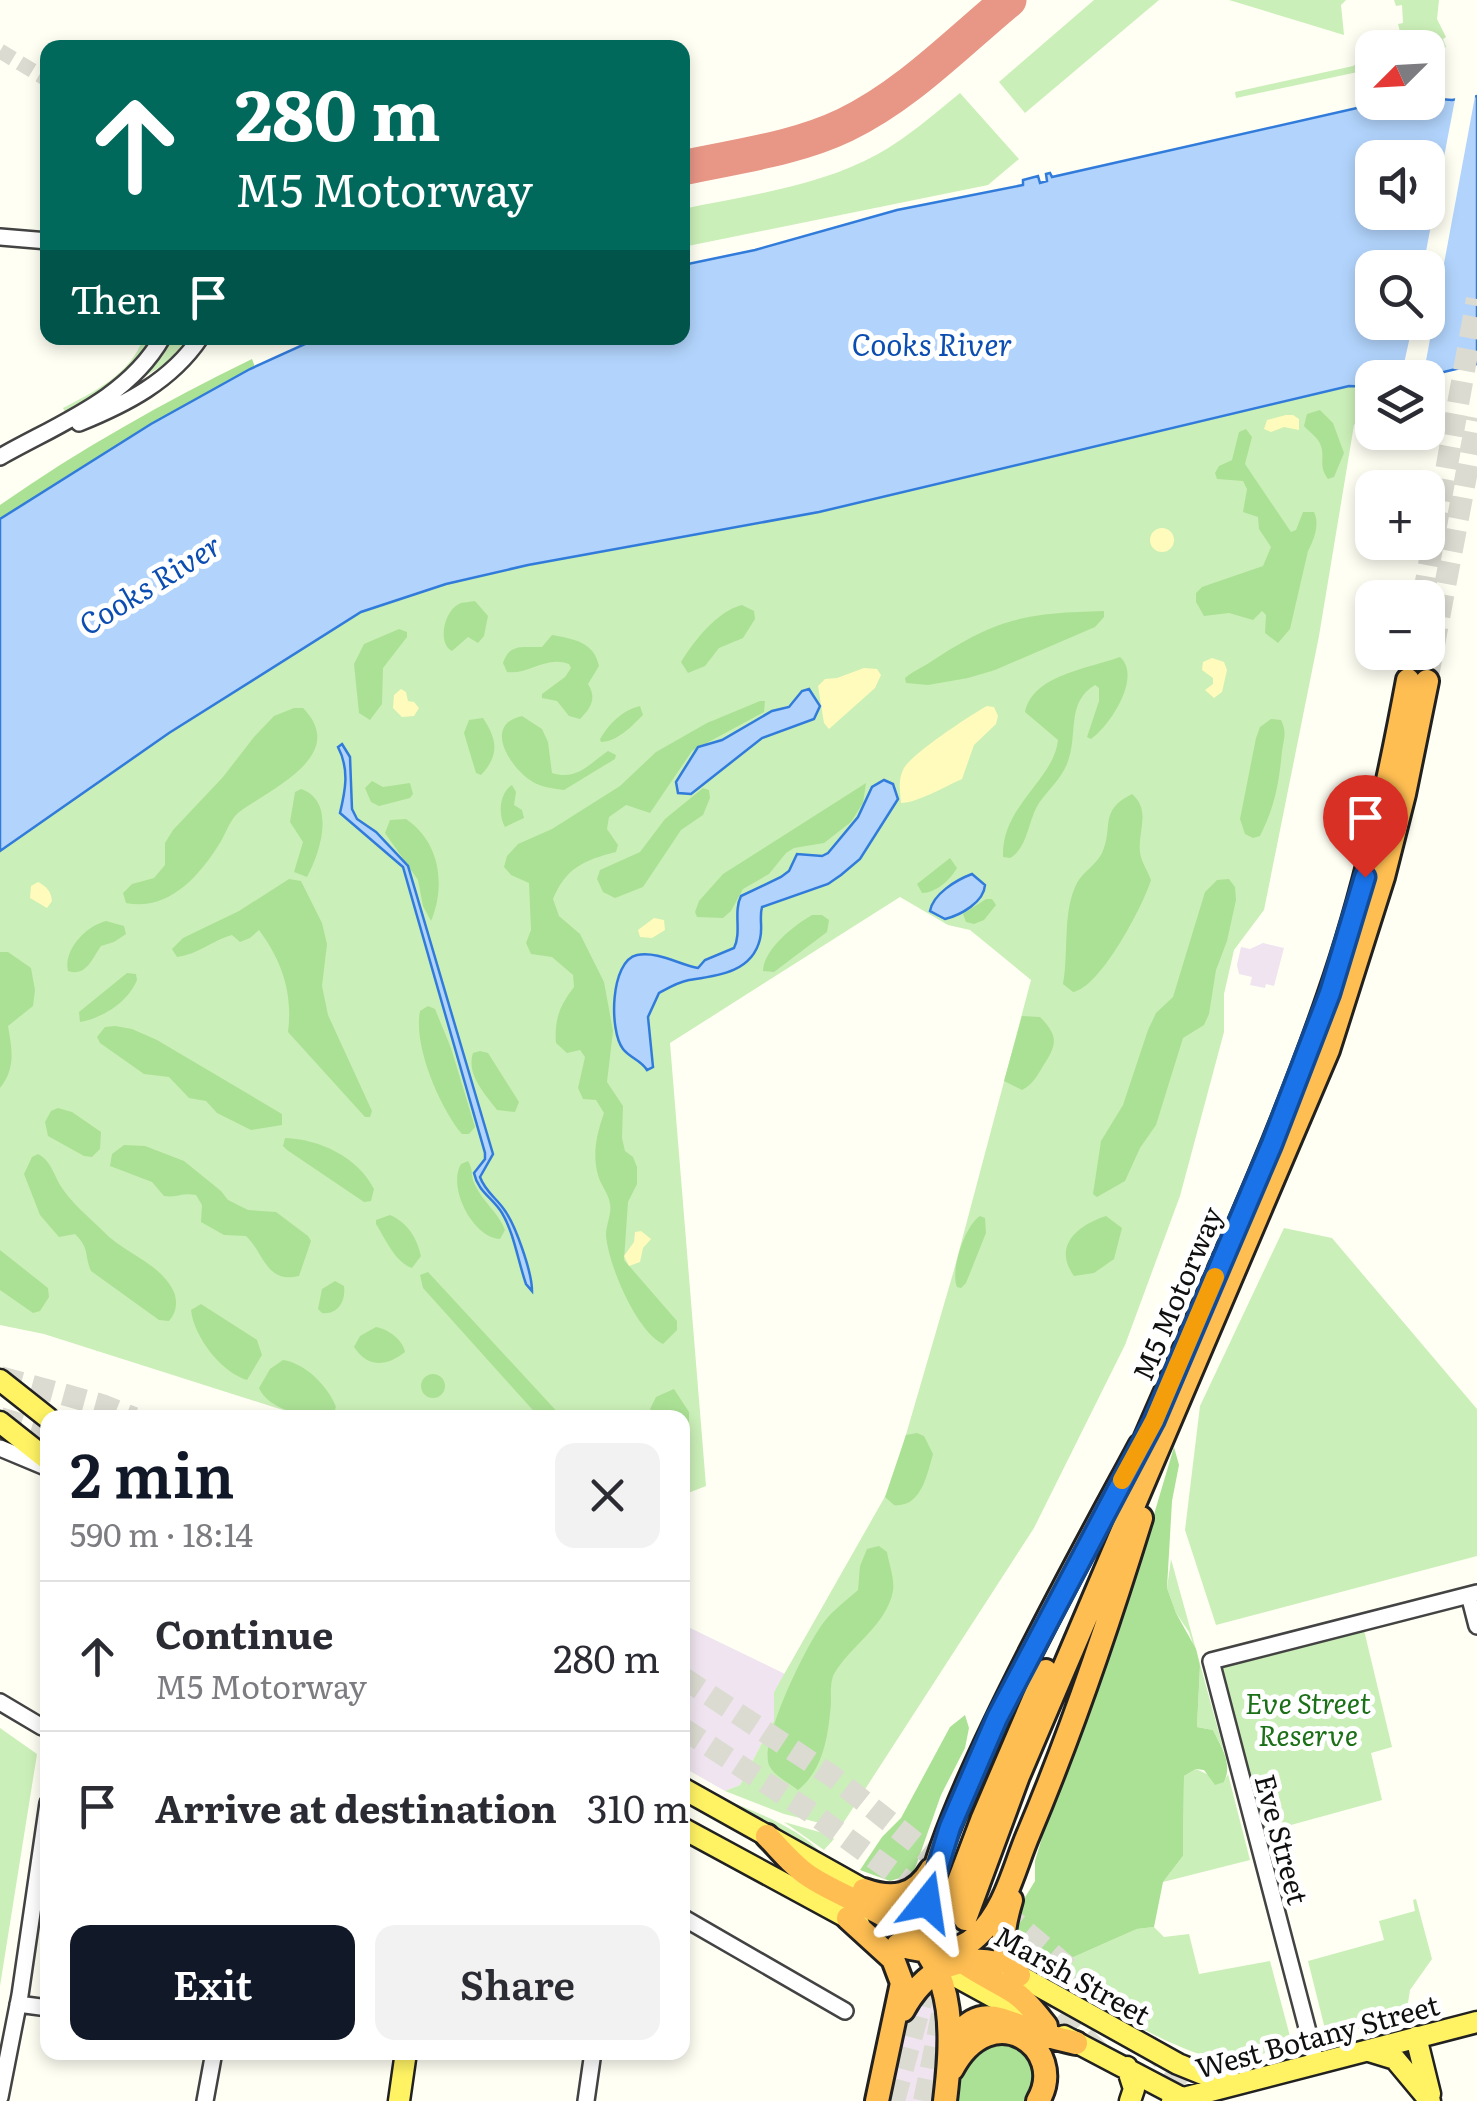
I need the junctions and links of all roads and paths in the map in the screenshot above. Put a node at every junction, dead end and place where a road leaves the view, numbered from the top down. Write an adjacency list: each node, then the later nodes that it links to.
1 (0, 237): 2 (street)
2 (40, 240)
3 (158, 345): 5 (street)
4 (194, 345): 5 (street)
5 (68, 423): 6 (street)
6 (0, 454)
7 (1418, 681): 11 (highway, M5 Motorway)
8 (0, 1380): 9 (main road)
9 (40, 1412)
10 (0, 1422): 13 (main road)
11 (1161, 1425): 23 (highway); 24 (highway); 27 (highway, M5 Motorway)
12 (0, 1448): 14 (street)
13 (40, 1454)
14 (40, 1465)
15 (1473, 1594): 16 (street); 46 (street, Eve Street)
16 (1477, 1626)
17 (0, 1702): 18 (street)
18 (40, 1721)
19 (690, 1793): 21 (main road)
20 (690, 1831): 25 (main road)
21 (767, 1836): 25 (highway)
22 (40, 1857): 33 (street)
23 (938, 1859): 26 (highway); 27 (highway)
24 (1017, 1867): 30 (highway); 32 (highway)
25 (808, 1877): 26 (highway)
26 (856, 1903): 27 (main road); 29 (main road); 30 (highway); 36 (highway)
27 (948, 1920): 30 (highway)
28 (690, 1922): 35 (street)
29 (898, 1944): 30 (highway)
30 (944, 1959): 31 (highway); 36 (highway); 38 (highway); 41 (highway)
31 (996, 1963): 32 (main road, Marsh Street)
32 (1019, 1975): 49 (main road, Marsh Street)
33 (18, 2004): 34 (street); 50 (street)
34 (40, 2007)
35 (845, 2011)
36 (896, 2022): 55 (highway)
37 (1477, 2022): 39 (main road, West Botany Street)
38 (1046, 2026): 40 (main road, Marsh Street)
39 (1416, 2037): 42 (main road, West Botany Street); 59 (main road)
40 (1076, 2043): 41 (highway); 47 (main road, Marsh Street)
41 (950, 2046): 48 (highway)
42 (1361, 2050): 46 (main road, West Botany Street); 59 (main road)
43 (213, 2060): 52 (street)
44 (405, 2060): 53 (main road)
45 (592, 2060): 54 (street)
46 (1316, 2062): 49 (main road, West Botany Street)
47 (1127, 2067): 51 (main road, Marsh Street); 58 (main road)
48 (948, 2076): 56 (highway); 57 (highway)
49 (1230, 2085): 51 (main road, West Botany Street)
50 (0, 2097)
51 (1176, 2100)
52 (206, 2101)
53 (399, 2101)
54 (586, 2101)
55 (877, 2101)
56 (946, 2101)
57 (1038, 2101)
58 (1130, 2101)
59 (1431, 2101)

